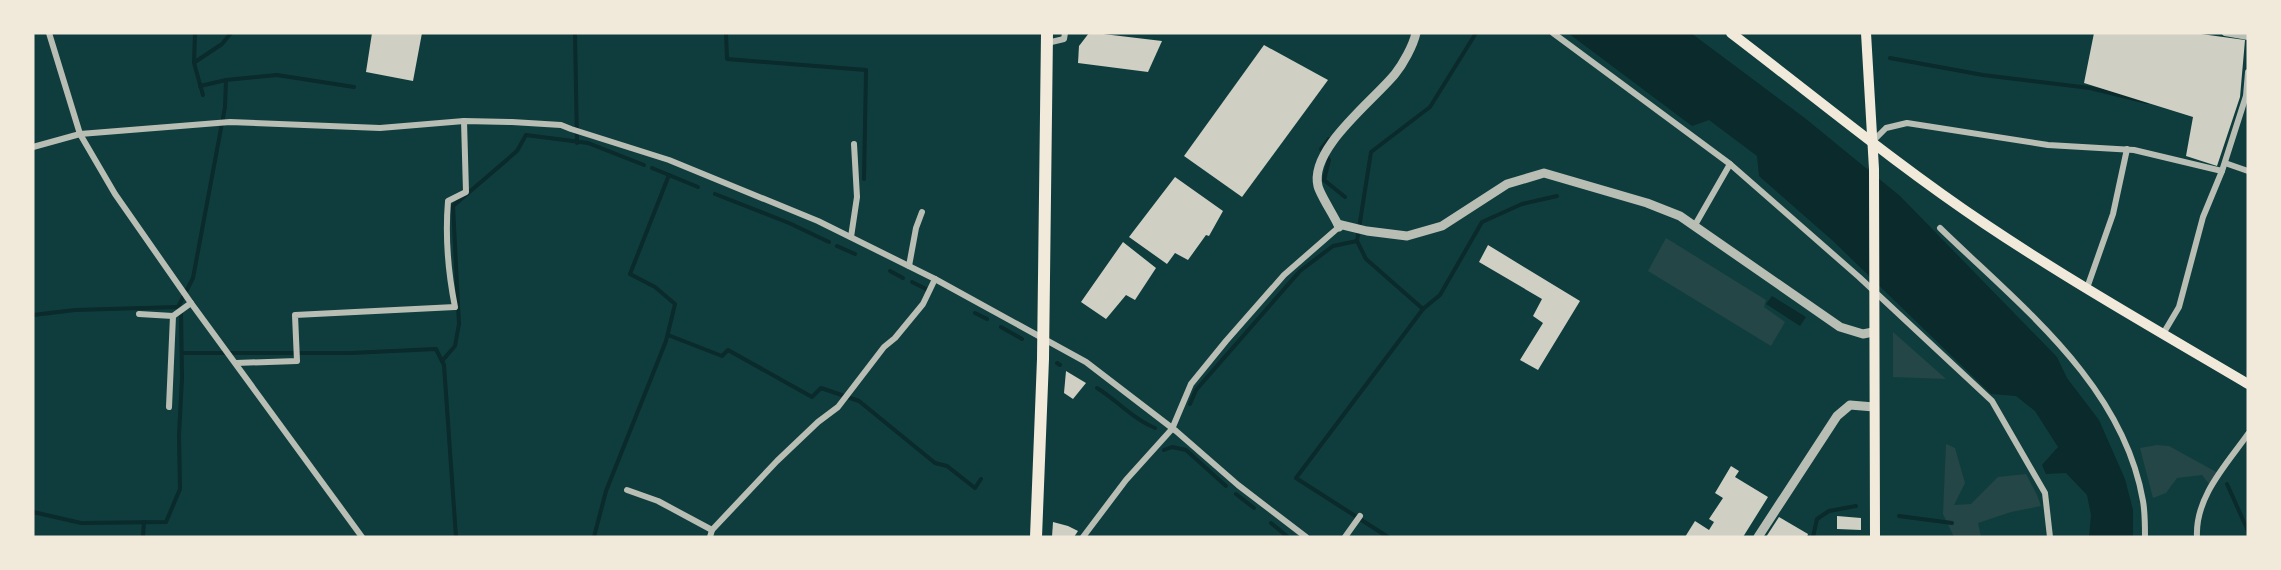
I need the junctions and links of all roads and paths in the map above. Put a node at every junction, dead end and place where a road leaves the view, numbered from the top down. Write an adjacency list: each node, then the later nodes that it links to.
1 (49, 33): 12 (street)
2 (1065, 33): 9 (street)
3 (1416, 33): 23 (street)
4 (1553, 33): 18 (street)
5 (1731, 33): 13 (main road)
6 (1866, 33): 13 (main road)
7 (2225, 33): 8 (street)
8 (2248, 37)
9 (1047, 38): 34 (highway)
10 (2248, 72): 17 (street)
11 (465, 120): 12 (street); 25 (street); 35 (street)
12 (80, 134): 15 (street); 29 (street)
13 (1872, 141): 16 (street); 28 (main road); 32 (main road)
14 (854, 144): 25 (street)
15 (33, 147)
16 (2127, 149): 19 (street); 28 (street)
17 (2225, 163): 19 (street); 20 (street)
18 (1730, 164): 22 (street); 51 (street)
19 (2222, 171): 33 (street)
20 (2248, 171)
21 (922, 212): 26 (street)
22 (1695, 225): 23 (street); 32 (street)
23 (1339, 226): 39 (street)
24 (1940, 228): 52 (street)
25 (851, 237): 26 (street)
26 (909, 266): 27 (street)
27 (935, 279): 34 (street); 43 (street)
28 (2087, 288): 33 (main road)
29 (191, 303): 31 (street); 35 (street)
30 (139, 314): 31 (street)
31 (175, 315): 37 (street)
32 (1873, 332): 38 (main road)
33 (2163, 334): 36 (main road)
34 (1044, 340): 39 (street); 45 (highway)
35 (236, 363): 44 (street)
36 (2248, 384)
37 (169, 407)
38 (1874, 407): 49 (street); 50 (main road)
39 (1172, 429): 46 (street); 47 (street)
40 (2248, 434): 53 (street)
41 (627, 490): 43 (street)
42 (1360, 516): 48 (street)
43 (711, 533)
44 (362, 537)
45 (1036, 537)
46 (1083, 537)
47 (1306, 537)
48 (1345, 537)
49 (1758, 537)
50 (1875, 537)
51 (2050, 537)
52 (2145, 537)
53 (2197, 537)

